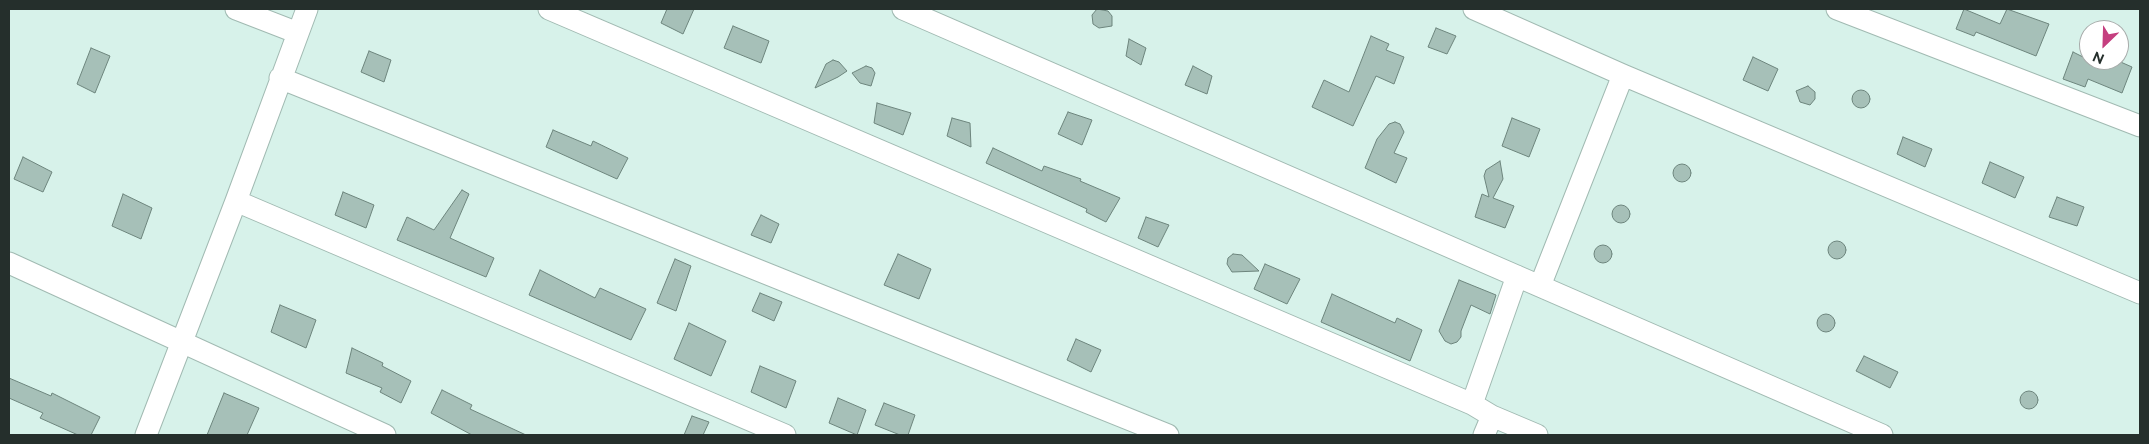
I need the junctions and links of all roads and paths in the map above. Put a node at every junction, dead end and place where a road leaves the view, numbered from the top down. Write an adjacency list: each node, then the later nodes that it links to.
1 (236, 9): 7 (street)
2 (307, 9): 7 (street)
3 (550, 9): 17 (street)
4 (903, 9): 13 (street)
5 (1474, 9): 8 (street)
6 (1836, 9): 10 (street)
7 (298, 33): 9 (street)
8 (1623, 75): 14 (street); 15 (street)
9 (280, 78): 11 (street); 22 (street)
10 (2140, 126)
11 (236, 201): 16 (street); 21 (street)
12 (9, 263): 16 (street)
13 (1517, 276): 14 (street); 17 (street)
14 (1540, 286): 24 (street)
15 (2140, 293)
16 (182, 341): 19 (street); 20 (street)
17 (1472, 404): 18 (street)
18 (1488, 426): 23 (street)
19 (146, 435)
20 (385, 435)
21 (785, 435)
22 (1168, 435)
23 (1537, 435)
24 (1882, 435)

